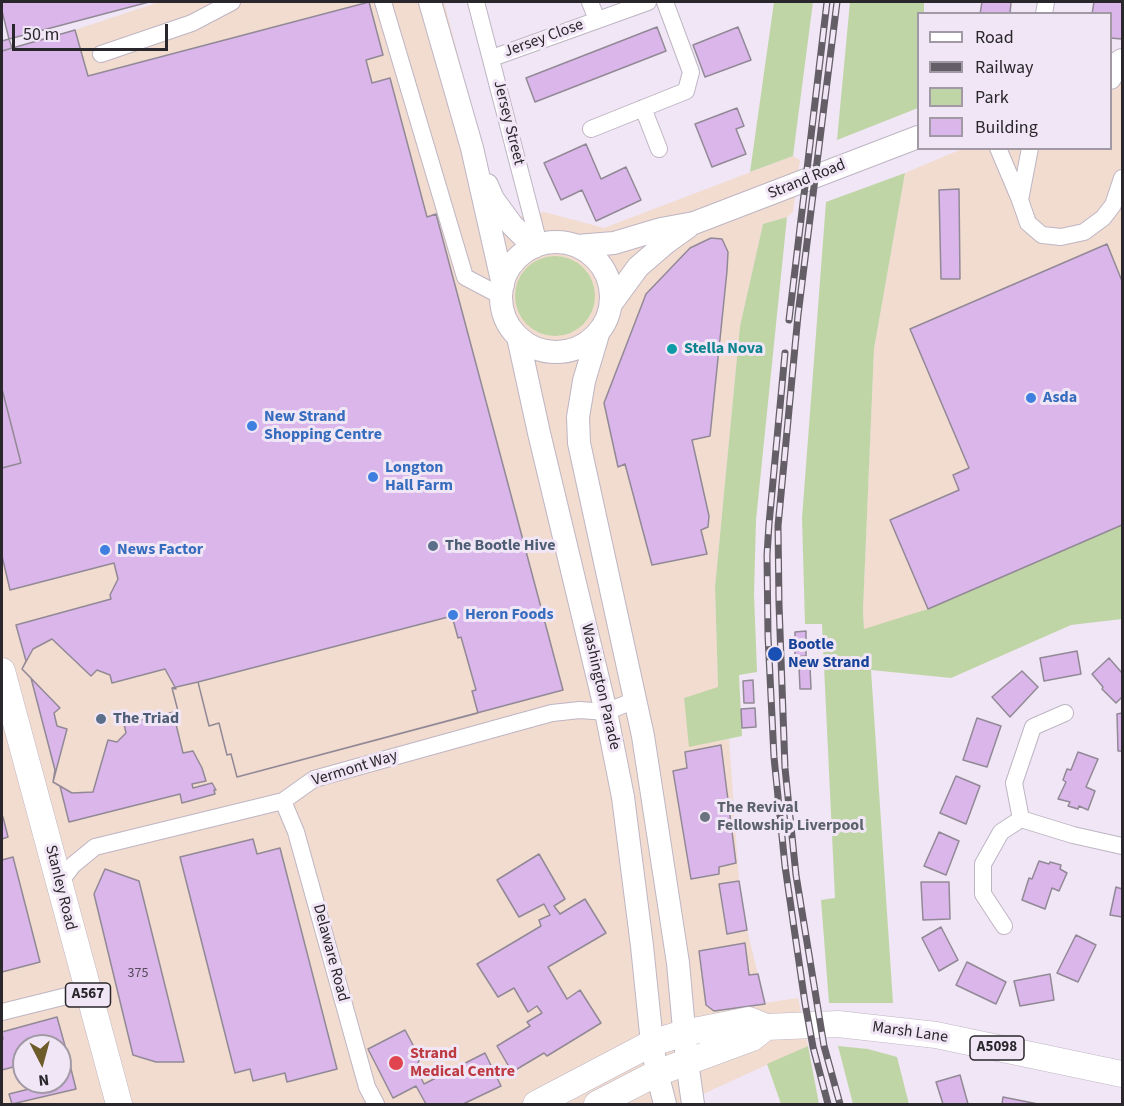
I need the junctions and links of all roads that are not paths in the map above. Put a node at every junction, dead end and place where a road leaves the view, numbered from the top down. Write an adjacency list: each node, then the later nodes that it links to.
1 (232, 2): 9 (street)
2 (383, 2): 23 (street)
3 (429, 2): 14 (street)
4 (476, 2): 10 (street, Jersey Street)
5 (590, 2): 8 (street, Jersey Close)
6 (648, 2): 8 (street, Jersey Close)
7 (665, 2): 11 (street)
8 (597, 20): 10 (street, Jersey Close)
9 (101, 54)
10 (492, 58): 21 (street, Jersey Street)
11 (643, 108): 12 (street); 15 (street)
12 (591, 129)
13 (917, 137): 20 (street, Strand Road)
14 (472, 148): 21 (street); 23 (street)
15 (659, 149)
16 (999, 150): 19 (street)
17 (1030, 150): 19 (street)
18 (1122, 178): 19 (street)
19 (1020, 200)
20 (694, 223): 22 (street, Strand Road); 24 (street, Strand Road)
21 (536, 246): 22 (street); 23 (street)
22 (577, 246): 24 (street)
23 (502, 290): 26 (street)
24 (611, 304): 25 (street)
25 (598, 334): 26 (street); 28 (street, Washington Parade)
26 (518, 337): 29 (street, Washington Parade)
27 (2, 671): 34 (main road, Stanley Road / A567)
28 (635, 700): 29 (street, Vermont Way); 39 (street, Washington Parade)
29 (606, 712): 31 (street, Vermont Way); 40 (street, Washington Parade)
30 (1065, 713): 32 (street)
31 (283, 801): 34 (street, Vermont Way); 45 (street, Delaware Road)
32 (1021, 819): 33 (street); 35 (street)
33 (1122, 846)
34 (58, 885): 36 (main road, Stanley Road / A567)
35 (1004, 926)
36 (87, 991): 37 (street); 44 (main road, Stanley Road / A567)
37 (2, 1012)
38 (766, 1027): 39 (main road, Marsh Lane / A5098); 41 (main road, Marsh Lane / A5098); 43 (main road, Marsh Lane / A5098)
39 (684, 1033): 40 (main road, Marsh Lane / A5098); 41 (street, Washington Parade)
40 (652, 1043): 42 (street, Washington Parade); 46 (main road, Marsh Lane / A5098)
41 (687, 1062): 42 (main road, Marsh Lane / A5098); 49 (street, Washington Parade)
42 (657, 1073): 47 (main road, Marsh Lane / A5098); 48 (street, Washington Parade)
43 (1122, 1073)
44 (119, 1104)
45 (376, 1104)
46 (536, 1104)
47 (597, 1104)
48 (665, 1104)
49 (693, 1104)

